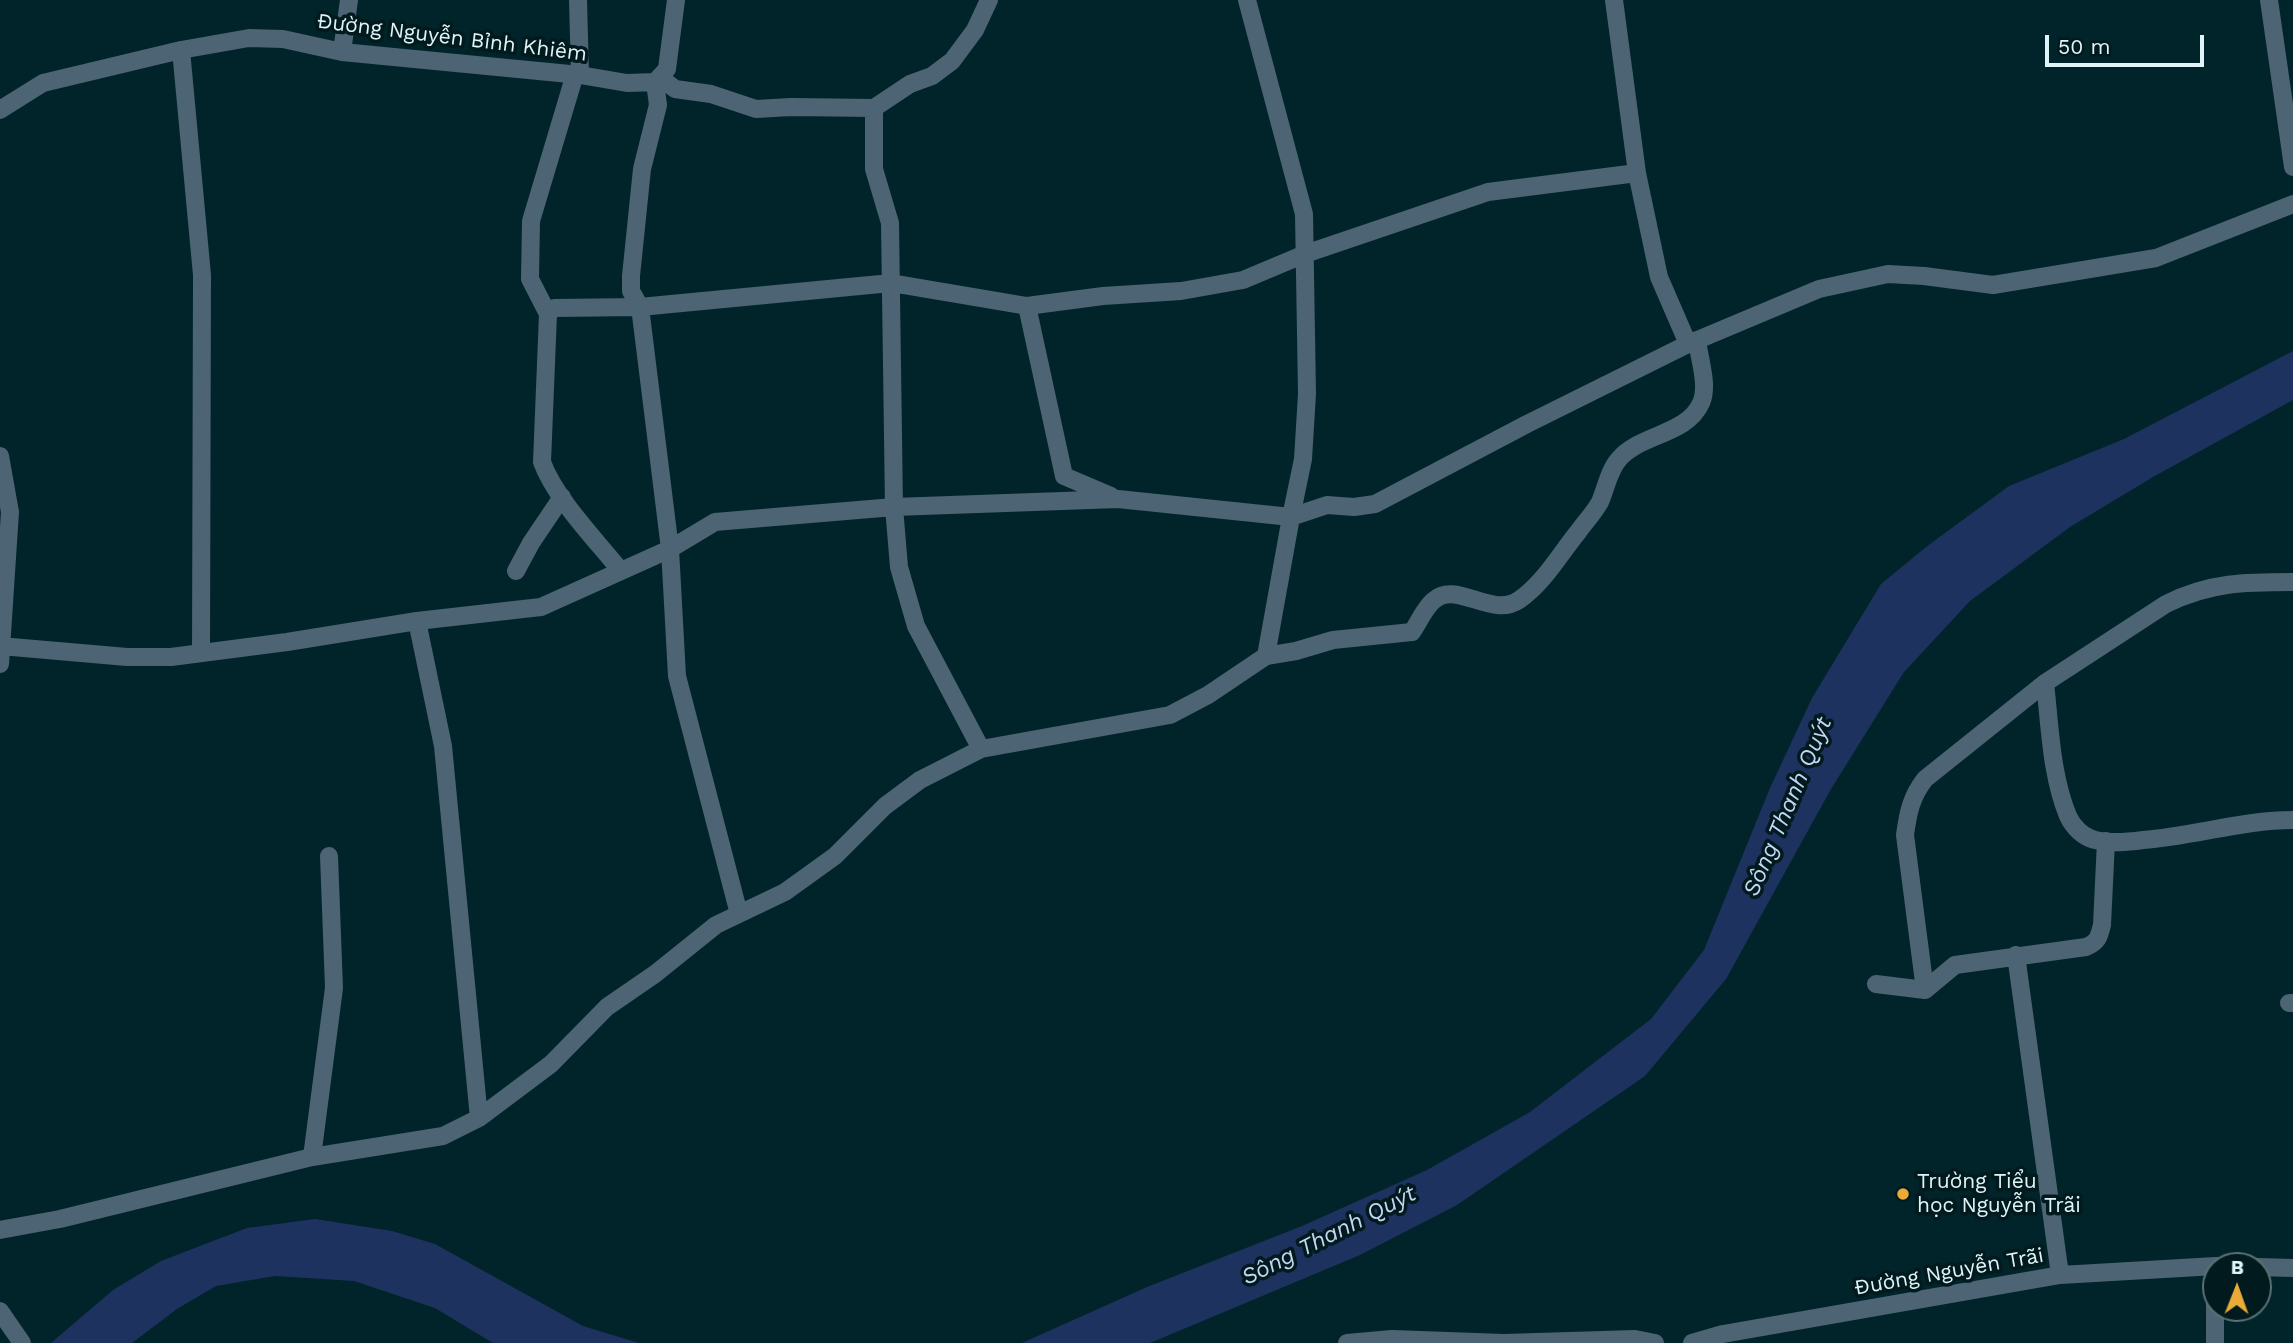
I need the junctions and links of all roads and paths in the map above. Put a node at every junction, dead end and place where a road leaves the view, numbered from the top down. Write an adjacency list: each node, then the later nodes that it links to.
1 (349, 0): 9 (street)
2 (578, 0): 10 (street)
3 (676, 0): 11 (street)
4 (989, 0): 12 (street)
5 (1247, 0): 17 (street)
6 (1614, 0): 15 (street)
7 (2269, 0): 14 (street)
8 (181, 50): 9 (street, Đường Nguyễn Bỉnh Khiêm); 13 (street, Đường Nguyễn Bỉnh Khiêm); 34 (street)
9 (342, 52): 10 (street, Đường Nguyễn Bỉnh Khiêm)
10 (578, 75): 11 (street, Đường Nguyễn Bỉnh Khiêm); 21 (street)
11 (658, 80): 12 (street); 20 (street)
12 (874, 108): 18 (street)
13 (0, 110)
14 (2293, 167)
15 (1637, 173): 17 (street); 22 (street)
16 (2293, 204): 22 (street)
17 (1305, 254): 19 (street); 27 (street)
18 (891, 283): 19 (street); 20 (street); 26 (street)
19 (1027, 306): 25 (street)
20 (640, 307): 21 (street); 28 (street)
21 (548, 314): 24 (street)
22 (1692, 342): 27 (street); 35 (street)
23 (0, 456): 33 (street)
24 (562, 497): 29 (street); 30 (street)
25 (1118, 499): 26 (street); 27 (street)
26 (894, 507): 28 (street); 37 (street)
27 (1292, 517): 35 (street)
28 (670, 549): 29 (street); 41 (street)
29 (620, 570): 32 (street)
30 (516, 572)
31 (2293, 582): 36 (street)
32 (416, 621): 34 (street); 45 (street)
33 (1, 652): 34 (street)
34 (201, 652)
35 (1266, 656): 37 (street)
36 (2045, 683): 39 (street); 44 (street)
37 (981, 749): 41 (street)
38 (2293, 820): 39 (street)
39 (2106, 841): 42 (street)
40 (329, 856): 46 (street)
41 (739, 914): 45 (street)
42 (2016, 955): 44 (street); 51 (street)
43 (1876, 984): 44 (street)
44 (1925, 990)
45 (479, 1118): 46 (street)
46 (312, 1157): 47 (street)
47 (0, 1230)
48 (2202, 1267): 51 (street, Đường Nguyễn Trãi)
49 (2272, 1267): 50 (street)
50 (2293, 1268)
51 (2060, 1276): 57 (street, Đường Nguyễn Trãi)
52 (0, 1311): 54 (street)
53 (2215, 1322): 58 (street)
54 (20, 1339)
55 (1347, 1343): 56 (street)
56 (1655, 1343)
57 (1692, 1343)
58 (2214, 1343)

